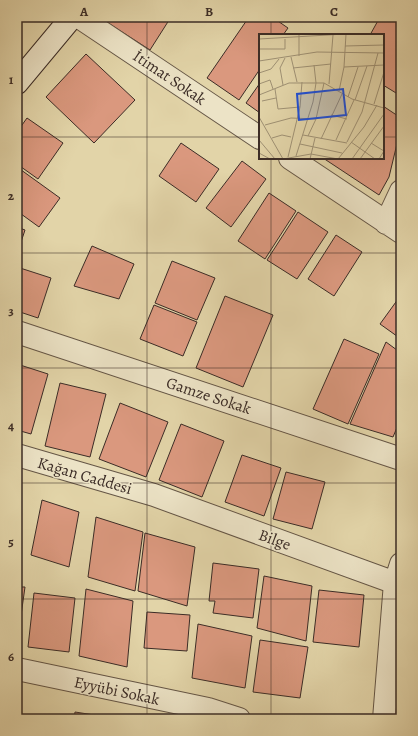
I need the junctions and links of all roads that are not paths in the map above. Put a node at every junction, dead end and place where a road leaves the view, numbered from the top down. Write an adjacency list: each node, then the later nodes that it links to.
1 (72, 17): 3 (street)
2 (79, 17): 4 (street, İtimat Sokak)
3 (21, 71)
4 (259, 137)
5 (292, 159): 7 (street)
6 (401, 191): 7 (street)
7 (394, 227)
8 (17, 332): 10 (street, Gamze Sokak)
9 (17, 455): 11 (street, Kağan Caddesi)
10 (401, 459)
11 (154, 495): 12 (street, Bilge)
12 (399, 577): 16 (street)
13 (17, 669): 14 (street, Eyyübi Sokak)
14 (208, 714): 15 (street, Eyyübi Sokak)
15 (240, 719)
16 (384, 719)

